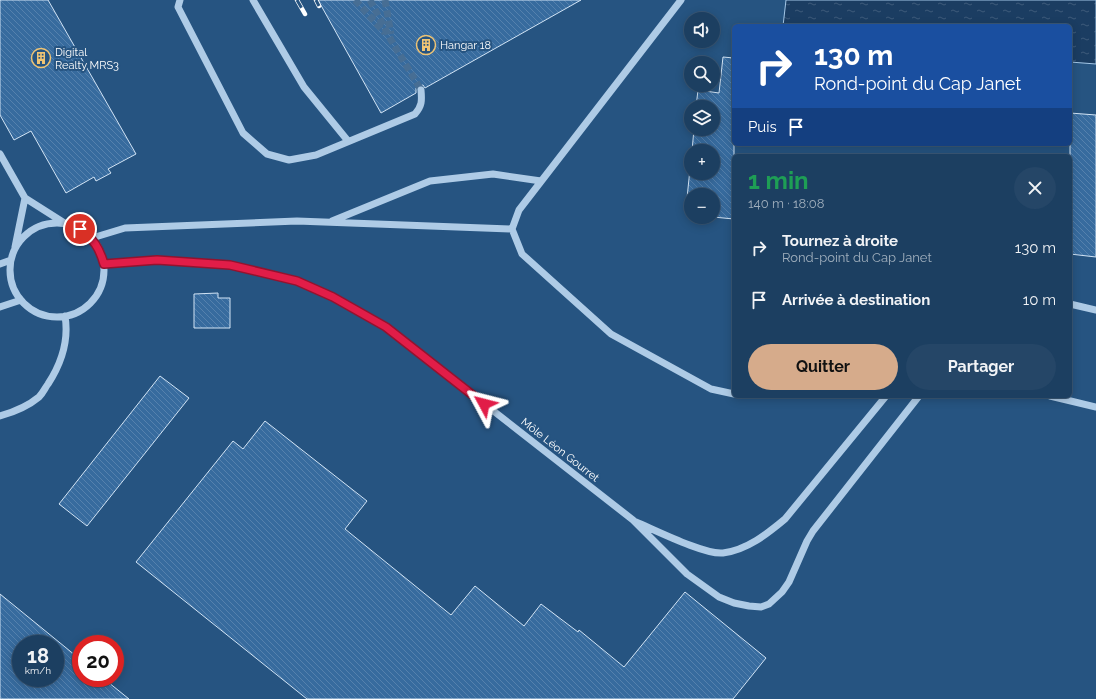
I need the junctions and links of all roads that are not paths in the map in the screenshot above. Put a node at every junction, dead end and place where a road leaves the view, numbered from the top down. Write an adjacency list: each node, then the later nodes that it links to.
1 (180, 0): 5 (lane)
2 (252, 0): 5 (lane)
3 (681, 0): 7 (lane)
4 (421, 90): 5 (lane)
5 (348, 141)
6 (0, 154): 8 (lane)
7 (541, 181): 9 (lane); 11 (lane)
8 (25, 198): 10 (lane); 13 (lane)
9 (329, 222): 11 (lane); 12 (lane)
10 (66, 224): 12 (lane); 13 (lane)
11 (512, 229): 22 (lane)
12 (92, 238): 16 (lane)
13 (14, 250): 14 (lane)
14 (11, 260): 15 (lane); 17 (lane)
15 (0, 264)
16 (104, 264): 21 (lane); 28 (lane, Môle Léon Gourret)
17 (21, 300): 19 (lane); 21 (lane)
18 (1072, 304): 20 (lane)
19 (0, 307)
20 (1096, 310)
21 (65, 316): 27 (lane)
22 (732, 394)
23 (884, 398): 28 (lane, Môle Léon Gourret)
24 (917, 398): 28 (lane, Môle Léon Gourret)
25 (1058, 398): 26 (lane)
26 (1096, 407)
27 (0, 416)
28 (632, 520)

